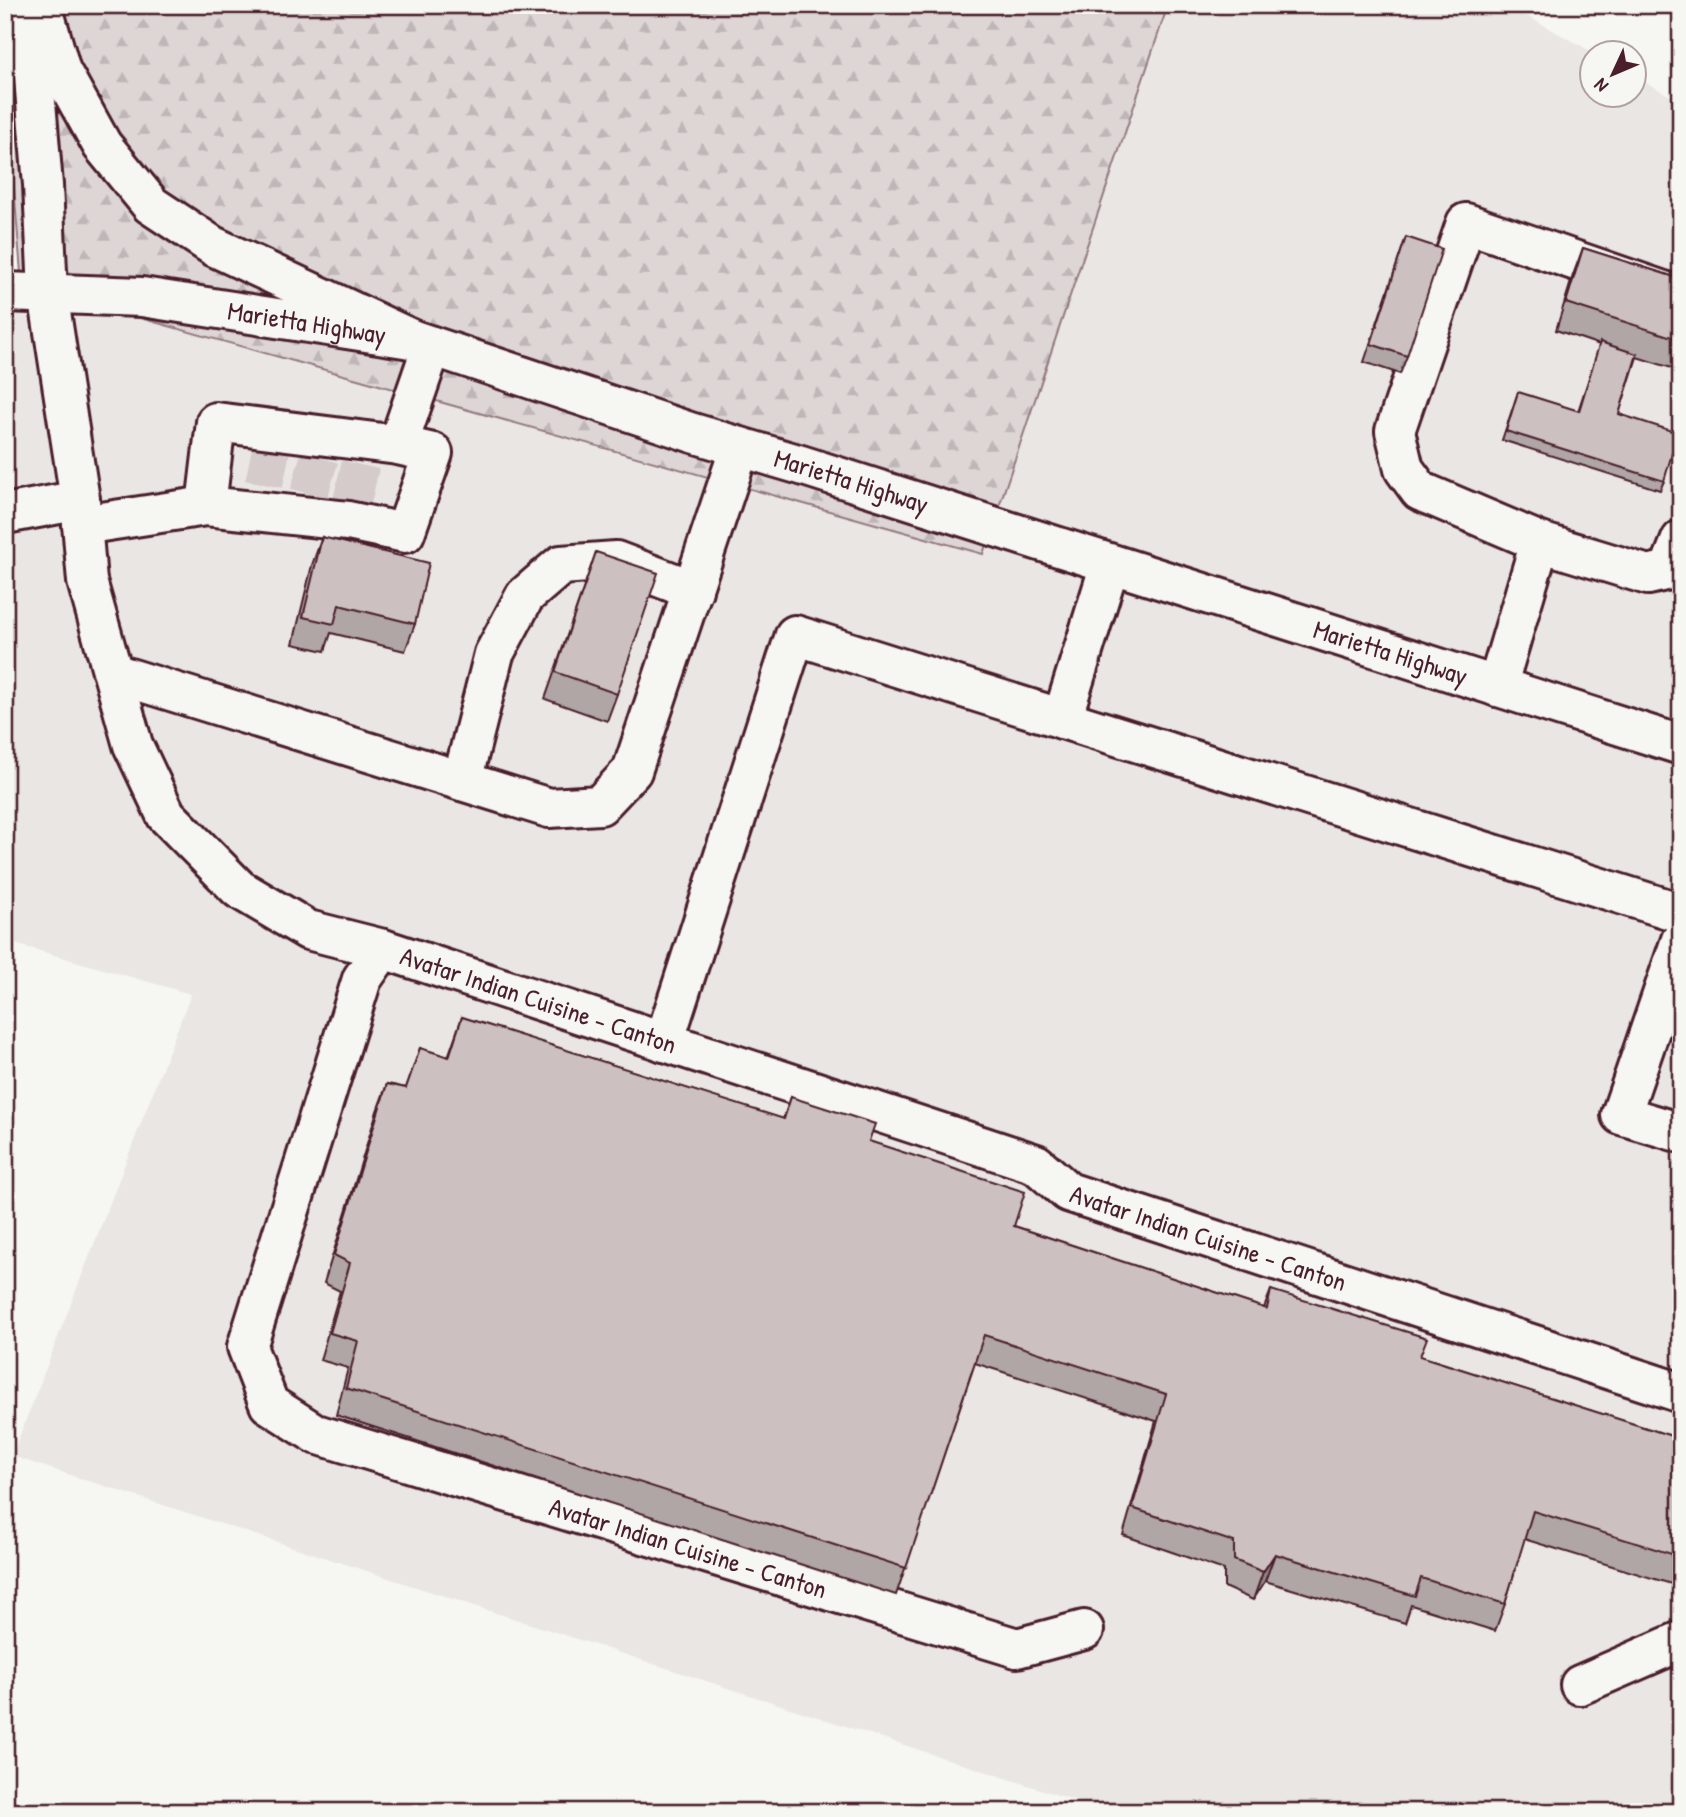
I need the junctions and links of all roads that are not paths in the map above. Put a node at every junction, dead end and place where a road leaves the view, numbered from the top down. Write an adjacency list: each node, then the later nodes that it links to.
1 (27, 5): 4 (main road)
2 (42, 5): 6 (main road)
3 (5, 292): 4 (main road, Marietta Highway)
4 (48, 293): 6 (main road, Marietta Highway); 10 (main road)
5 (1681, 297): 13 (main road)
6 (421, 343): 7 (main road, Marietta Highway); 8 (main road)
7 (740, 447): 14 (main road, Marietta Highway); 15 (main road)
8 (375, 450): 9 (main road); 9 (main road)
9 (206, 506): 10 (main road)
10 (81, 512): 11 (main road); 16 (main road)
11 (5, 514)
12 (1681, 540): 13 (main road)
13 (1540, 542): 17 (main road)
14 (1110, 564): 17 (main road, Marietta Highway); 18 (main road)
15 (693, 590): 20 (main road); 20 (main road)
16 (113, 673): 20 (main road); 23 (main road)
17 (1497, 687): 19 (main road, Marietta Highway)
18 (1062, 719): 21 (main road); 24 (main road)
19 (1681, 745)
20 (462, 781)
21 (1681, 913)
22 (1681, 940): 25 (main road)
23 (383, 949): 24 (main road, Avatar Indian Cuisine - Canton); 27 (main road, Avatar Indian Cuisine - Canton)
24 (664, 1042): 26 (main road, Avatar Indian Cuisine - Canton)
25 (1681, 1133)
26 (1681, 1393)
27 (1084, 1630)
28 (1681, 1641): 29 (main road)
29 (1580, 1685)

